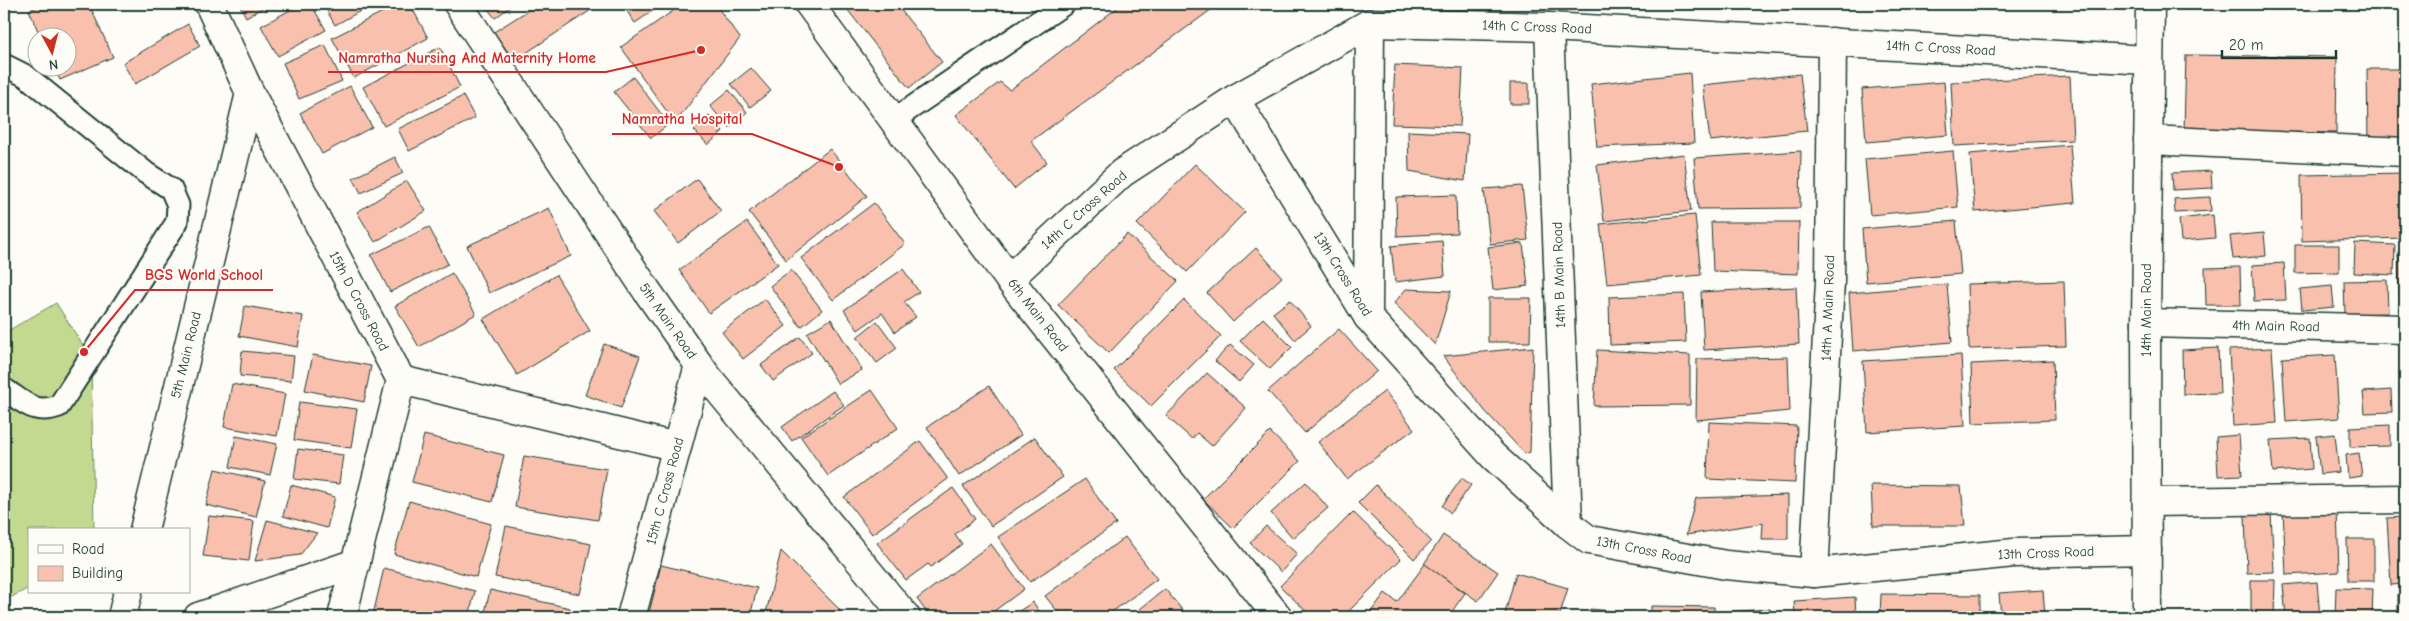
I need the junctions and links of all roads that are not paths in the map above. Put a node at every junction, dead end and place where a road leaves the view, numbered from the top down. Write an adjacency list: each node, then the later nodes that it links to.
1 (208, 4): 11 (street, 15th D Cross Road)
2 (458, 4): 20 (street, 5th Main Road)
3 (809, 4): 13 (street, 6th Main Road)
4 (1064, 4): 13 (lane)
5 (2150, 4): 9 (street, 14th Main Road)
6 (1370, 22): 7 (street, 14th C Cross Road); 12 (street, 14th C Cross Road); 17 (street)
7 (1549, 27): 8 (street, 14th C Cross Road); 26 (street, 14th B Main Road)
8 (1832, 42): 9 (street, 14th C Cross Road); 30 (street, 14th A Main Road)
9 (2148, 60): 14 (street, 14th Main Road)
10 (4, 65): 22 (lane)
11 (250, 93): 21 (street, 15th D Cross Road); 27 (street, 5th Main Road)
12 (1235, 99): 16 (street, 14th C Cross Road); 17 (street, 13th Cross Road)
13 (895, 120): 16 (street, 6th Main Road)
14 (2148, 140): 15 (street); 18 (street, 14th Main Road)
15 (2405, 152)
16 (1009, 279): 37 (street, 6th Main Road)
17 (1368, 317): 26 (street, 13th Cross Road)
18 (2146, 324): 19 (street, 4th Main Road); 25 (street, 14th Main Road)
19 (2405, 329)
20 (699, 365): 23 (street, 15th C Cross Road); 32 (street, 5th Main Road)
21 (401, 380): 23 (street); 29 (street)
22 (4, 389)
23 (677, 447): 36 (street, 15th C Cross Road)
24 (2405, 499): 25 (street)
25 (2147, 502): 28 (street, 14th Main Road)
26 (1568, 524): 30 (street, 13th Cross Road)
27 (144, 528)
28 (2146, 550): 30 (street, 13th Cross Road); 38 (street, 14th Main Road)
29 (356, 563): 34 (street); 35 (street)
30 (1814, 574)
31 (128, 594): 33 (street)
32 (902, 615)
33 (122, 617)
34 (198, 617)
35 (342, 617)
36 (631, 617)
37 (1278, 617)
38 (2147, 617)

